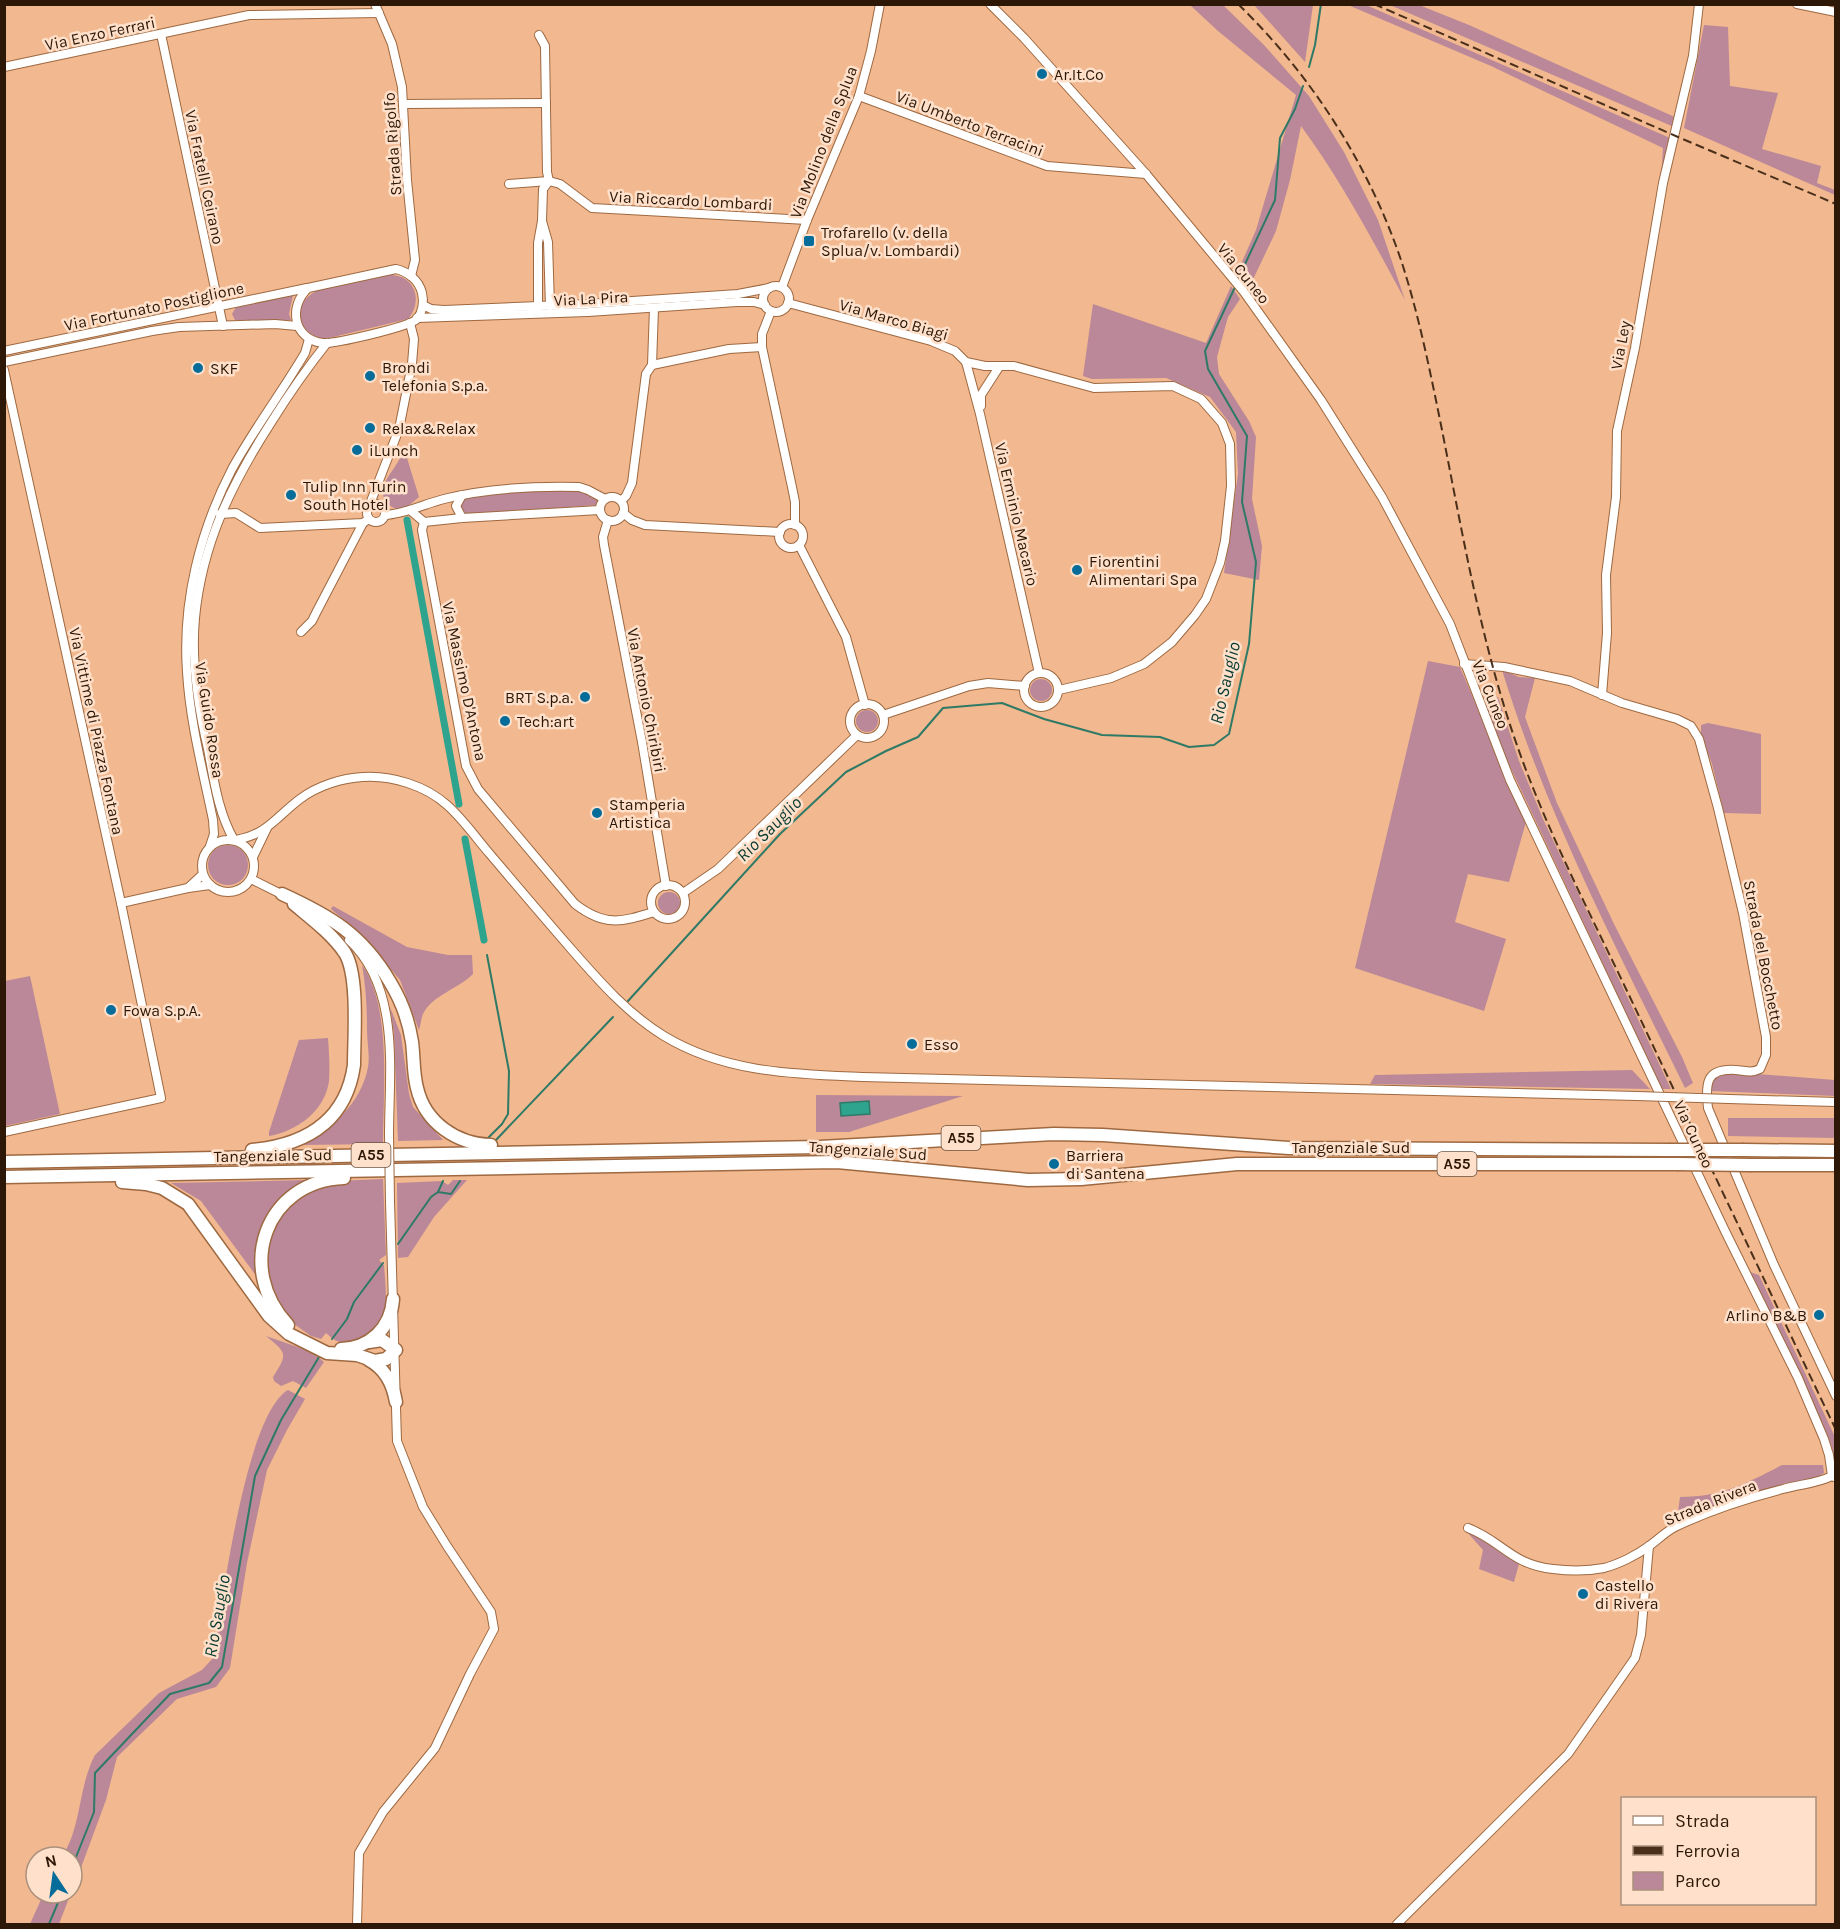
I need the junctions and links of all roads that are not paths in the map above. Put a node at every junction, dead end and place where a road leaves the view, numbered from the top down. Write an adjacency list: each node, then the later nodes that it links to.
1 (375, 4): 7 (street, Strada Rigolfo)
2 (880, 4): 11 (street, Via Molino della Splua)
3 (990, 4): 14 (street, Via Cuneo)
4 (1699, 4): 71 (street, Via Ley)
5 (1797, 4): 6 (street)
6 (1836, 12)
7 (380, 13): 8 (street, Via Enzo Ferrari); 13 (street, Strada Rigolfo)
8 (161, 34): 10 (street, Via Enzo Ferrari); 26 (street, Via Fratelli Ceirano)
9 (539, 35): 12 (street)
10 (4, 68)
11 (859, 96): 14 (street, Via Umberto Terracini); 17 (street, Via Molino della Splua)
12 (546, 103): 13 (street); 15 (street)
13 (403, 104): 21 (street, Strada Rigolfo)
14 (1146, 174): 67 (street, Via Cuneo)
15 (549, 181): 16 (street); 17 (street, Via Riccardo Lombardi); 18 (street)
16 (509, 184)
17 (807, 220): 22 (street, Via Molino della Splua)
18 (542, 221): 19 (street); 20 (street)
19 (538, 265): 20 (street); 29 (street)
20 (549, 265): 28 (street)
21 (411, 276): 23 (street, Via Fortunato Postiglione); 27 (street)
22 (782, 287): 24 (street); 25 (street)
23 (308, 288): 26 (street, Via Fortunato Postiglione); 36 (street)
24 (769, 288): 28 (street, Via La Pira); 31 (street)
25 (788, 303): 31 (street); 43 (street, Via Marco Biagi)
26 (219, 306): 34 (street, Via Fortunato Postiglione); 35 (street, Via Fratelli Ceirano)
27 (423, 306): 29 (street, Via La Pira); 32 (street)
28 (550, 306): 29 (street, Via La Pira)
29 (538, 307)
30 (654, 308): 31 (street, Via La Pira); 32 (street, Via La Pira); 44 (street)
31 (768, 308): 40 (street)
32 (417, 318): 33 (street)
33 (410, 323): 39 (street); 48 (street)
34 (132, 324): 37 (street); 41 (street, Via Fortunato Postiglione)
35 (223, 326): 36 (street, Via Fortunato Postiglione); 37 (street, Via Fortunato Postiglione)
36 (297, 326): 38 (street)
37 (135, 334): 42 (street, Via Fortunato Postiglione)
38 (309, 339): 39 (street); 77 (street, Via Guido Rossa)
39 (327, 343): 57 (street, Via Guido Rossa)
40 (762, 347): 44 (street); 63 (street)
41 (4, 351)
42 (4, 362)
43 (966, 362): 45 (street, Via Marco Biagi); 47 (street, Via Erminio Macario)
44 (652, 365): 51 (street)
45 (999, 367): 47 (street); 70 (street, Via Marco Biagi)
46 (4, 370): 86 (street, Via Vittime di Piazza Fontana)
47 (980, 414): 68 (street, Via Erminio Macario)
48 (379, 481): 52 (street); 53 (street)
49 (462, 495): 50 (street); 54 (street); 59 (street)
50 (606, 499): 51 (street); 55 (street)
51 (621, 501): 56 (street)
52 (382, 506): 53 (street); 58 (street)
53 (368, 509): 61 (street)
54 (410, 510): 58 (street); 62 (street)
55 (600, 510): 59 (street); 60 (street)
56 (623, 513): 60 (street); 64 (street)
57 (220, 514): 61 (street); 76 (street, Via Guido Rossa)
58 (385, 515): 61 (street)
59 (462, 518): 62 (street)
60 (608, 520): 82 (street, Via Antonio Chiribiri)
61 (366, 521): 66 (street)
62 (424, 522): 87 (street, Via Massimo D'Antona)
63 (795, 525): 64 (street); 65 (street)
64 (780, 532): 65 (street)
65 (799, 545): 72 (street)
66 (301, 632)
67 (1464, 664): 71 (street, Strada del Bocchetto); 104 (street, Via Cuneo)
68 (1039, 673): 69 (street); 70 (street)
69 (1025, 686): 70 (street); 73 (street)
70 (1059, 690)
71 (1602, 695): 102 (street, Strada del Bocchetto)
72 (865, 705): 73 (street); 74 (street)
73 (883, 715): 74 (street)
74 (857, 735): 84 (street)
75 (267, 828): 76 (street); 78 (street); 88 (street, bridge)
76 (235, 840): 77 (street); 78 (street, Via Guido Rossa)
77 (210, 846): 79 (street, Via Guido Rossa)
78 (253, 857): 80 (street)
79 (202, 874): 81 (street); 83 (street, Via Guido Rossa)
80 (251, 879): 81 (street); 85 (street)
81 (210, 885): 83 (street)
82 (666, 886): 84 (street); 87 (street)
83 (188, 888): 86 (street)
84 (683, 893): 87 (street)
85 (282, 894): 91 (highway); 92 (highway); 98 (street, bridge)
86 (121, 903): 89 (street, Via Vittime di Piazza Fontana)
87 (654, 912)
88 (1836, 1102)
89 (4, 1131)
90 (1836, 1151): 91 (highway, Tangenziale Sud / A55, bridge)
91 (531, 1152): 92 (highway, Tangenziale Sud / A55)
92 (212, 1158): 93 (highway, Tangenziale Sud / A55)
93 (4, 1162)
94 (1836, 1165): 95 (highway, Tangenziale Sud / A55, bridge)
95 (400, 1169): 96 (highway, Tangenziale Sud / A55); 99 (highway)
96 (57, 1176): 97 (highway, Tangenziale Sud / A55); 101 (highway)
97 (4, 1177)
98 (393, 1299): 99 (highway); 100 (street)
99 (369, 1342): 100 (highway)
100 (396, 1350): 101 (highway); 103 (street)
101 (368, 1359): 103 (highway)
102 (1836, 1396)
103 (396, 1402): 107 (street)
104 (1834, 1477): 106 (street, Strada Rivera)
105 (1468, 1528): 106 (street, Strada Rivera)
106 (1649, 1546): 108 (street)
107 (357, 1924)
108 (1397, 1924)

